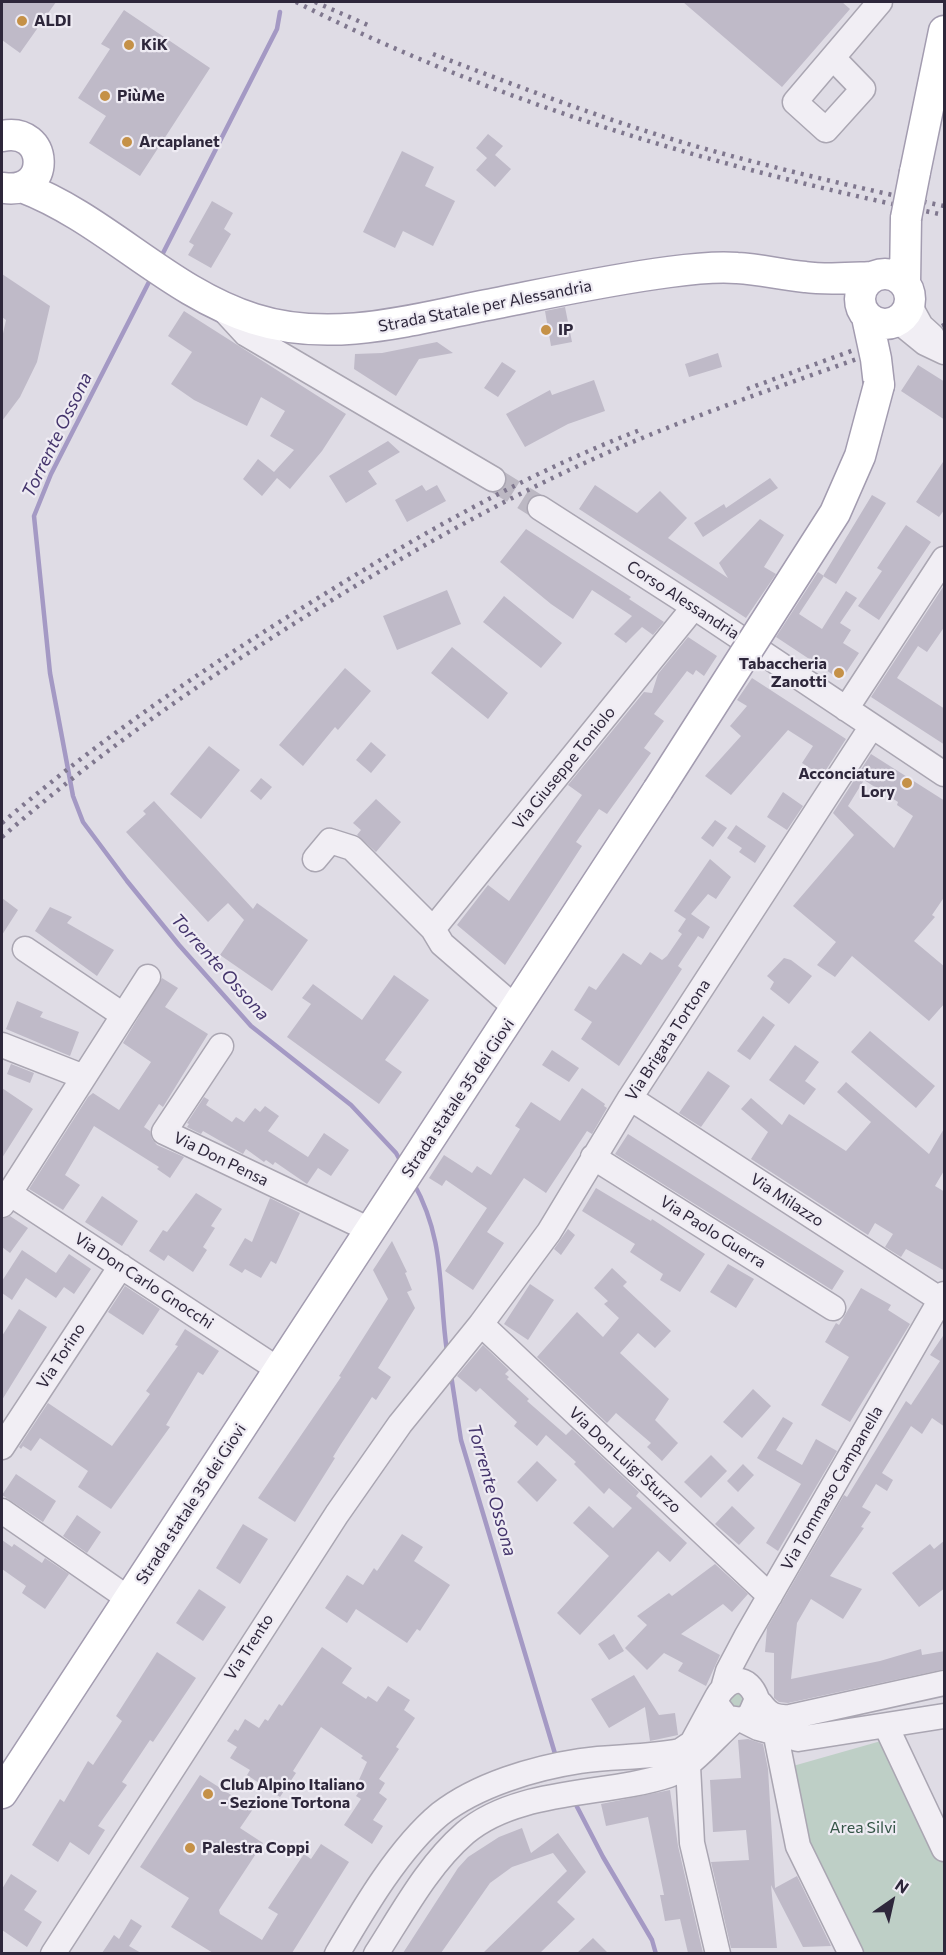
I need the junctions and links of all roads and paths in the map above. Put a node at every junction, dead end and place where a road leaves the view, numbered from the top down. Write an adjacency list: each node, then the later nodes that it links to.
1 (880, 2): 3 (street)
2 (945, 31): 4 (main road)
3 (833, 58)
4 (936, 112): 7 (main road, bridge)
5 (2, 136): 6 (main road, Strada Statale per Alessandria)
6 (15, 185): 10 (main road, Strada Statale per Alessandria)
7 (906, 221): 9 (main road); 11 (main road, Strada statale 35 dei Giovi)
8 (806, 278): 9 (main road, Strada Statale per Alessandria); 12 (main road, Strada Statale per Alessandria); 13 (main road, Strada Statale per Alessandria)
9 (873, 278): 11 (main road); 12 (main road)
10 (219, 305): 13 (main road, Strada Statale per Alessandria); 15 (street)
11 (902, 308): 12 (main road); 14 (street); 16 (main road, Strada statale 35 dei Giovi)
12 (864, 311): 16 (main road, Strada statale 35 dei Giovi)
13 (317, 330): 15 (street)
14 (945, 350)
15 (322, 377): 17 (street)
16 (879, 385): 28 (main road, Strada statale 35 dei Giovi, bridge)
17 (493, 479)
18 (540, 508): 20 (street, Corso Alessandria)
19 (945, 559): 21 (street)
20 (694, 607): 21 (street, Corso Alessandria); 25 (street, Via Giuseppe Toniolo)
21 (846, 709): 22 (street, Corso Alessandria)
22 (872, 726): 23 (street, Corso Alessandria); 33 (street, Via Brigata Tortona)
23 (945, 774)
24 (315, 860): 25 (street)
25 (434, 928): 28 (street)
26 (25, 949): 29 (street)
27 (148, 977): 29 (street)
28 (517, 1009): 36 (main road, Strada statale 35 dei Giovi)
29 (123, 1015): 32 (street)
30 (2, 1045): 32 (street)
31 (221, 1046): 36 (street, Via Don Pensa)
32 (84, 1077): 35 (street)
33 (630, 1098): 34 (street, Via Brigata Tortona); 38 (street, Via Milazzo)
34 (593, 1156): 39 (street, Via Paolo Guerra); 40 (street, Via Brigata Tortona)
35 (5, 1199): 37 (street, Via Don Carlo Gnocchi)
36 (370, 1230): 42 (main road, Strada statale 35 dei Giovi)
37 (121, 1266): 42 (street, Via Don Carlo Gnocchi); 43 (street, Via Torino)
38 (943, 1299): 45 (street, Via Tommaso Campanella)
39 (833, 1308)
40 (481, 1324): 41 (street, Via Brigata Tortona); 45 (street, Via Don Luigi Sturzo)
41 (459, 1350): 59 (street, Via Trento)
42 (279, 1370): 46 (main road, Strada statale 35 dei Giovi)
43 (2, 1447)
44 (2, 1511): 46 (street)
45 (770, 1596): 48 (street, Via Tommaso Campanella)
46 (129, 1599): 55 (main road, Strada statale 35 dei Giovi)
47 (945, 1683): 49 (street)
48 (720, 1691): 49 (street); 51 (street); 57 (street, Via Tommaso Campanella)
49 (757, 1699): 51 (street)
50 (945, 1716): 52 (street)
51 (738, 1720): 53 (street); 54 (street)
52 (886, 1726): 53 (street); 56 (street)
53 (775, 1731): 63 (street)
54 (688, 1766): 58 (street); 62 (street)
55 (2, 1793)
56 (945, 1849)
57 (370, 1898): 58 (street); 60 (street, Via Tommaso Campanella)
58 (399, 1919): 61 (street)
59 (53, 1953)
60 (338, 1953)
61 (376, 1953)
62 (718, 1953)
63 (851, 1953)

